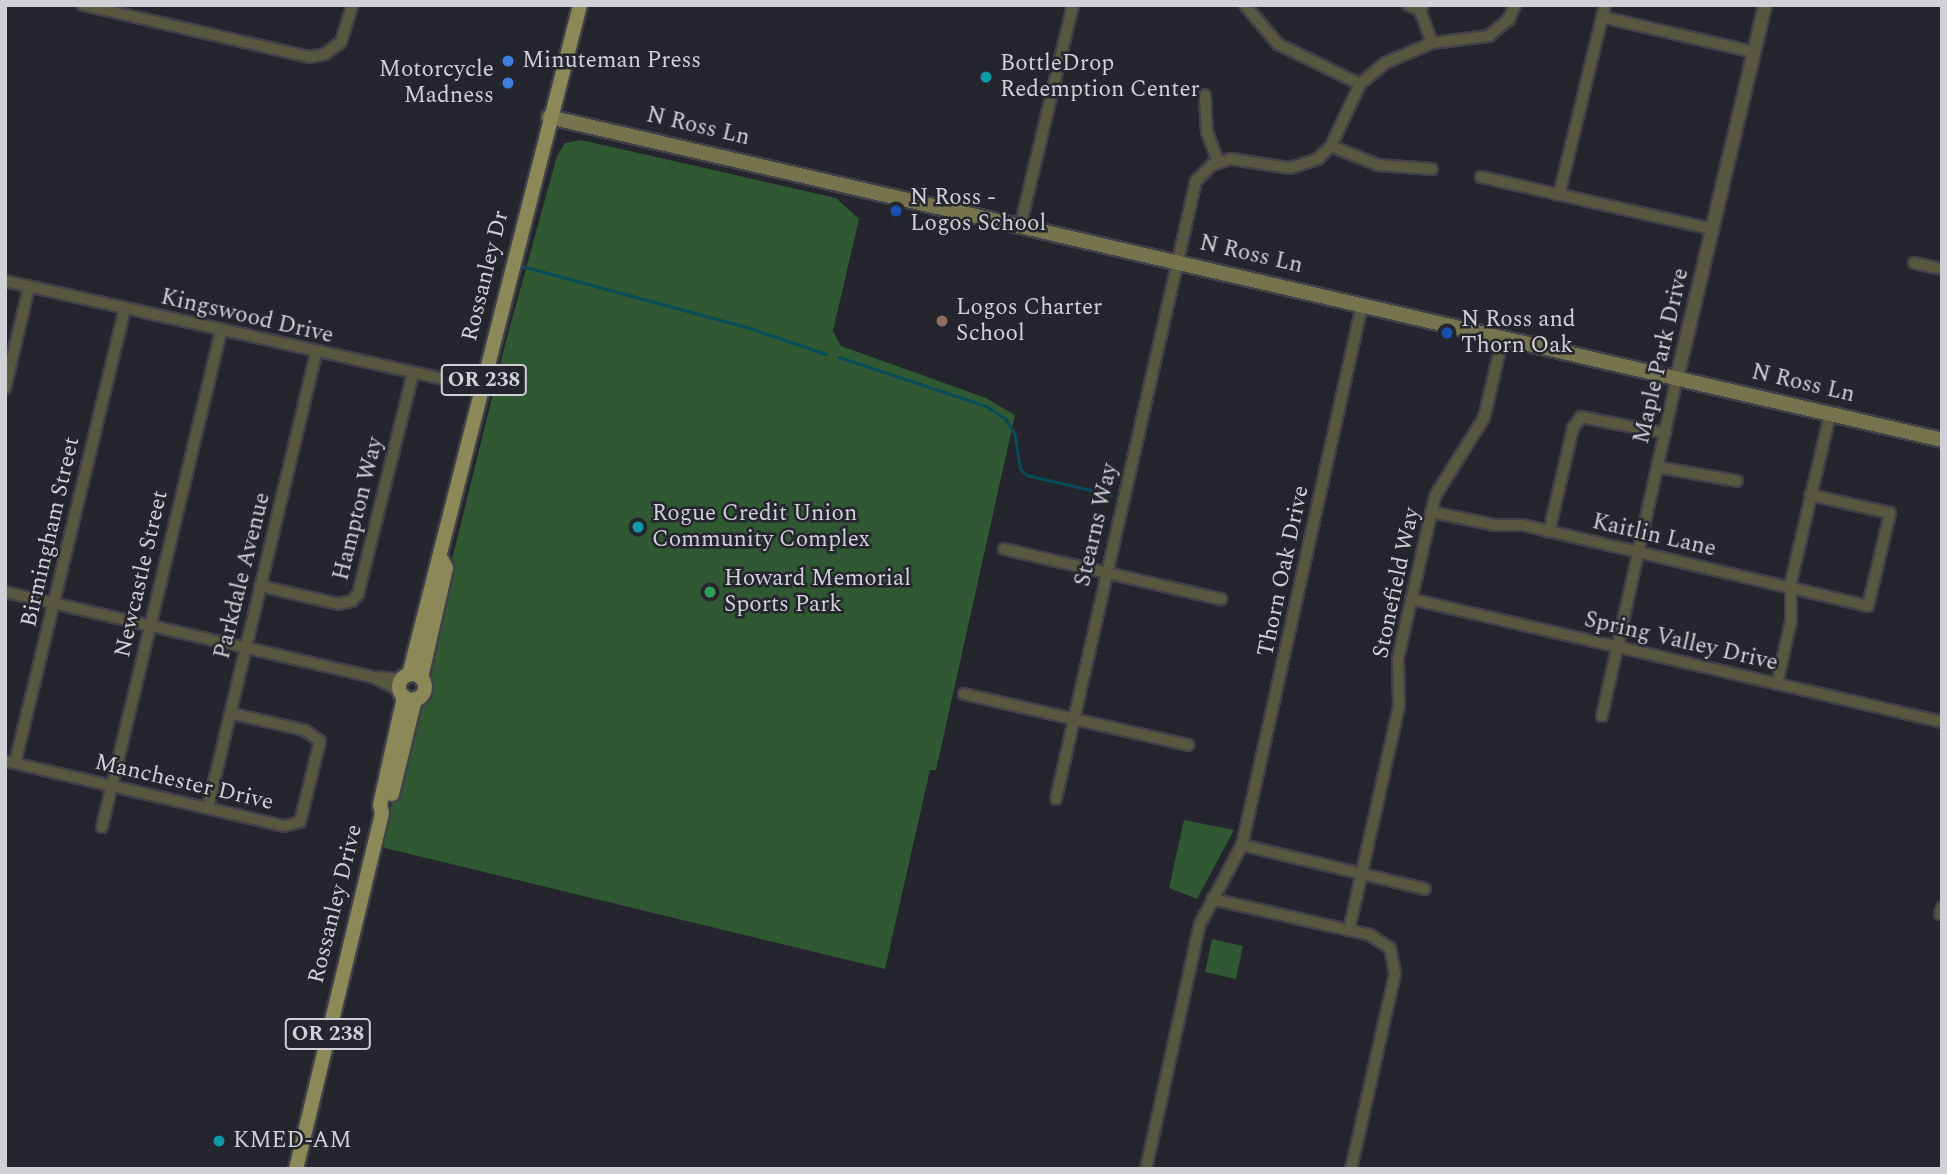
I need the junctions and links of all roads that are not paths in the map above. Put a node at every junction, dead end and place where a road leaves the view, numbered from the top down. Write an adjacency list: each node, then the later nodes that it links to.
1 (83, 5): 2 (street)
2 (352, 5)
3 (580, 5): 16 (main road, Rossanley Dr / OR 238)
4 (1073, 5): 22 (street)
5 (1245, 5): 14 (street)
6 (1408, 5): 10 (street)
7 (1515, 5): 12 (street)
8 (1605, 5): 11 (street)
9 (1765, 5): 13 (street, Maple Park Drive)
10 (1421, 8): 12 (street)
11 (1602, 17): 13 (street); 21 (street)
12 (1432, 43): 14 (street)
13 (1754, 52): 23 (street, Maple Park Drive)
14 (1360, 84): 17 (street)
15 (1205, 95): 18 (street)
16 (548, 117): 22 (main road, N Ross Ln); 37 (main road, Rossanley Dr / OR 238)
17 (1331, 146): 18 (street); 19 (street)
18 (1218, 162): 24 (street, Stearns Way)
19 (1432, 169)
20 (1481, 177): 21 (street)
21 (1559, 195): 23 (street)
22 (1021, 223): 24 (main road, N Ross Ln)
23 (1713, 229): 35 (street, Maple Park Drive)
24 (1175, 260): 29 (main road, N Ross Ln); 49 (street, Stearns Way)
25 (1914, 263): 26 (street)
26 (1942, 269)
27 (5, 281): 28 (street, Kingswood Drive)
28 (29, 287): 30 (street, Kingswood Drive); 36 (street)
29 (1362, 304): 32 (main road, N Ross Ln); 72 (street, Thorn Oak Drive)
30 (125, 309): 31 (street, Kingswood Drive); 55 (street, Birmingham Street)
31 (220, 331): 33 (street, Kingswood Drive); 56 (street, Newcastle Street)
32 (1503, 338): 35 (main road, N Ross Ln); 44 (street, Stonefield Way)
33 (316, 353): 34 (street, Kingswood Drive); 50 (street, Parkdale Avenue)
34 (413, 374): 37 (street, Kingswood Drive); 50 (street, Hampton Way)
35 (1678, 378): 38 (main road, N Ross Ln); 39 (street, Maple Park Drive)
36 (5, 388)
37 (482, 388): 48 (main road, Rossanley Dr / OR 238)
38 (1830, 414): 40 (main road, N Ross Ln); 43 (street)
39 (1665, 433): 41 (street, Maple Park Drive); 45 (street)
40 (1942, 440)
41 (1657, 467): 42 (street); 47 (street, Maple Park Drive)
42 (1737, 481)
43 (1810, 495): 51 (street); 51 (street, Kaitlin Lane)
44 (1431, 512): 45 (street, Kaitlin Lane); 54 (street, Stonefield Way)
45 (1549, 532): 47 (street, Kaitlin Lane)
46 (1004, 549): 49 (street)
47 (1638, 552): 51 (street, Kaitlin Lane); 58 (street, Maple Park Drive)
48 (442, 560): 60 (main road, Rossanley Drive / OR 238)
49 (1106, 573): 53 (street); 64 (street, Stearns Way)
50 (260, 586): 57 (street, Parkdale Avenue)
51 (1791, 587): 59 (street)
52 (5, 592): 55 (street)
53 (1221, 599)
54 (1411, 599): 58 (street, Spring Valley Drive); 73 (street, Stonefield Way)
55 (54, 603): 56 (street); 67 (street, Birmingham Street)
56 (150, 625): 57 (street); 68 (street, Newcastle Street)
57 (245, 647): 60 (street); 62 (street, Parkdale Avenue)
58 (1617, 647): 59 (street, Spring Valley Drive); 63 (street, Maple Park Drive)
59 (1777, 684): 65 (street, Spring Valley Drive)
60 (409, 686): 77 (main road, Rossanley Drive / OR 238)
61 (964, 694): 64 (street)
62 (230, 713): 70 (street, Parkdale Avenue); 70 (street, Manchester Drive)
63 (1602, 716)
64 (1074, 720): 66 (street); 69 (street, Stearns Way)
65 (1942, 722)
66 (1188, 745)
67 (10, 762): 68 (street, Manchester Drive)
68 (111, 785): 70 (street, Manchester Drive); 71 (street, Newcastle Street)
69 (1056, 799)
70 (208, 807)
71 (102, 827)
72 (1242, 845): 73 (street); 75 (street, Thorn Oak Drive)
73 (1361, 874): 74 (street); 76 (street, Stonefield Way)
74 (1424, 889)
75 (1212, 899): 76 (street); 78 (street, Thorn Oak Drive)
76 (1349, 930): 79 (street)
77 (296, 1169)
78 (1146, 1169)
79 (1350, 1169)

